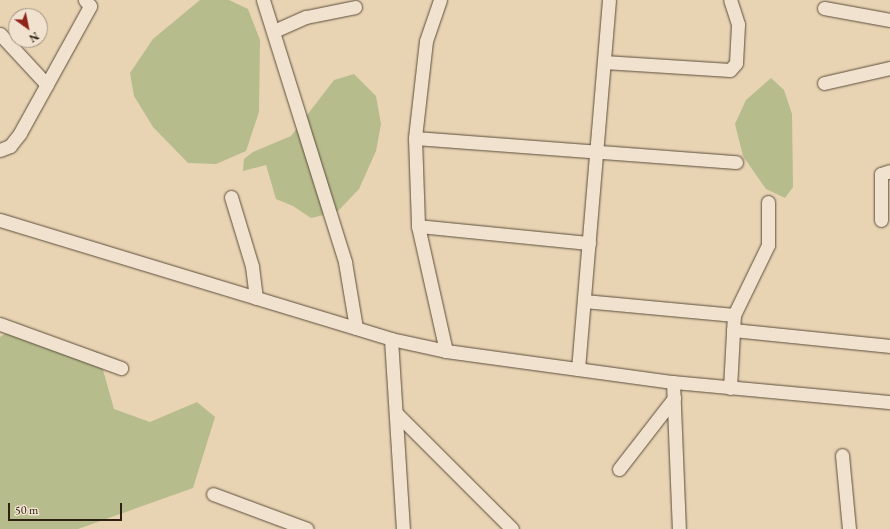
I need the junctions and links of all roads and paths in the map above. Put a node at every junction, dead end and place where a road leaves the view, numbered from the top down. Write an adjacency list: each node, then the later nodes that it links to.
1 (85, 0): 14 (street)
2 (263, 0): 9 (street)
3 (440, 0): 15 (street)
4 (609, 0): 11 (street)
5 (730, 0): 11 (street)
6 (355, 7): 9 (street)
7 (824, 8): 8 (street)
8 (890, 20)
9 (274, 31): 30 (street)
10 (0, 34): 14 (street)
11 (604, 62): 17 (street)
12 (890, 68): 13 (street)
13 (824, 82)
14 (47, 85): 16 (street)
15 (415, 138): 17 (street); 24 (street)
16 (0, 150)
17 (597, 150): 18 (street); 25 (street)
18 (736, 162)
19 (890, 171): 23 (street)
20 (231, 197): 26 (street)
21 (768, 202): 28 (street)
22 (0, 220): 26 (street)
23 (881, 220)
24 (418, 226): 25 (street); 34 (street)
25 (589, 243): 27 (street)
26 (256, 298): 30 (street)
27 (584, 301): 28 (street); 36 (street)
28 (734, 314): 31 (street)
29 (0, 324): 35 (street)
30 (356, 328): 32 (street)
31 (733, 330): 33 (street); 38 (street)
32 (391, 339): 34 (street); 41 (street)
33 (890, 346)
34 (446, 351): 36 (street)
35 (121, 368)
36 (578, 369): 37 (street)
37 (673, 382): 38 (street); 39 (street)
38 (730, 388): 40 (street)
39 (674, 398): 43 (street); 48 (street)
40 (890, 402)
41 (396, 413): 46 (street); 47 (street)
42 (842, 455): 49 (street)
43 (618, 469)
44 (213, 494): 45 (street)
45 (306, 529)
46 (403, 529)
47 (512, 529)
48 (680, 529)
49 (848, 529)

